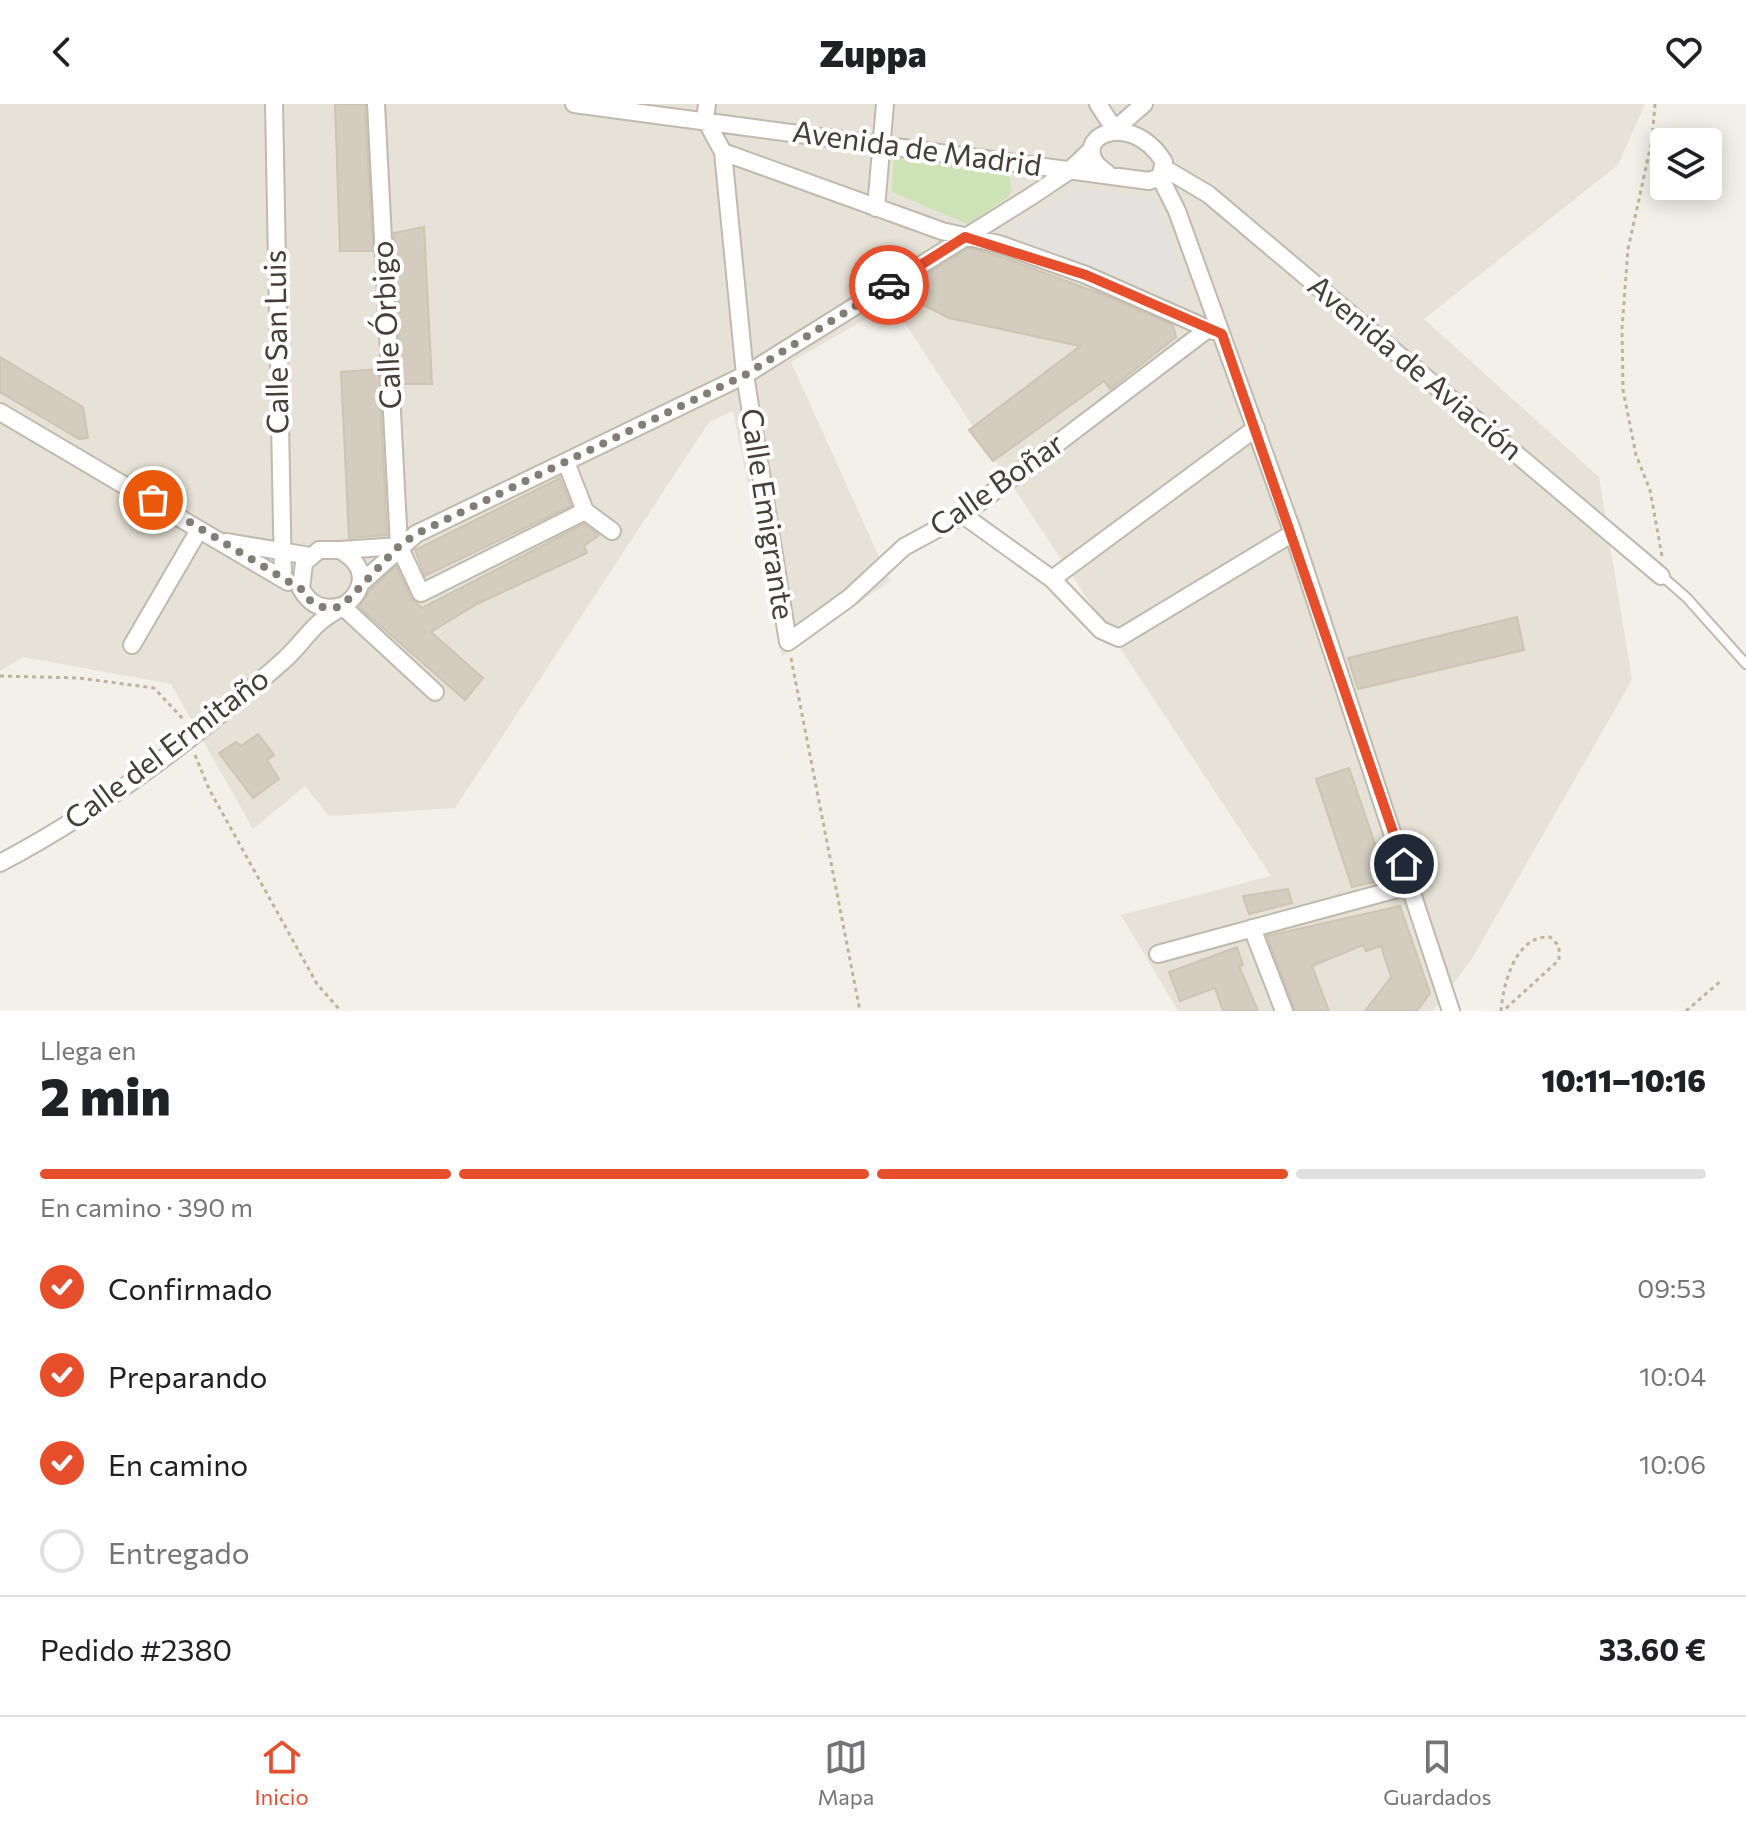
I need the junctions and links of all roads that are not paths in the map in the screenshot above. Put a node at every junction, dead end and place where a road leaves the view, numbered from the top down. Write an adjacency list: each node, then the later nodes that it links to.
1 (274, 104): 30 (street, Calle San Luis)
2 (376, 104): 28 (street, Calle Órbigo)
3 (574, 104): 7 (street, Avenida de Madrid)
4 (885, 104): 9 (street)
5 (1098, 104): 8 (street)
6 (1142, 106): 8 (street)
7 (706, 112): 9 (street, Avenida de Madrid); 11 (street, Calle Emigrante)
8 (1123, 126): 10 (street); 13 (street)
9 (882, 143): 12 (street, Avenida de Madrid); 15 (street)
10 (1092, 149): 12 (street); 14 (street)
11 (723, 152): 15 (street); 18 (street, Calle Emigrante)
12 (1069, 171): 14 (street, Avenida de Madrid); 16 (street)
13 (1162, 172): 14 (street, Avenida de Madrid); 17 (street); 32 (street, Avenida de Aviación)
14 (1107, 173)
15 (876, 208): 16 (street)
16 (965, 237): 17 (street); 18 (street)
17 (1215, 332): 20 (street); 23 (street, Calle Boñar)
18 (745, 375): 21 (street); 40 (street, Calle Emigrante)
19 (0, 412): 24 (street)
20 (1256, 428): 26 (street); 34 (street)
21 (566, 462): 22 (street); 28 (street)
22 (585, 511): 25 (street); 28 (street)
23 (963, 515): 34 (street); 40 (street, Calle Boñar)
24 (199, 530): 27 (street); 41 (street)
25 (612, 531)
26 (1293, 533): 34 (street); 45 (street)
27 (217, 540): 30 (street); 33 (street)
28 (399, 546): 29 (street); 35 (street)
29 (340, 550): 31 (street); 35 (street)
30 (280, 551): 31 (street); 33 (street, Calle San Luis)
31 (310, 556): 36 (street)
32 (1661, 576): 42 (lane)
33 (283, 579): 36 (street)
34 (1052, 579)
35 (360, 584): 38 (street)
36 (301, 589): 37 (street)
37 (313, 604): 38 (street); 39 (street)
38 (342, 606): 39 (street, Calle del Ermitaño); 43 (street)
39 (322, 620): 44 (street, Calle del Ermitaño)
40 (788, 642)
41 (132, 645)
42 (1746, 664)
43 (435, 692)
44 (0, 863)
45 (1412, 885): 46 (street); 48 (street)
46 (1252, 928): 47 (street); 49 (street)
47 (1158, 954)
48 (1447, 1007)
49 (1284, 1011)

